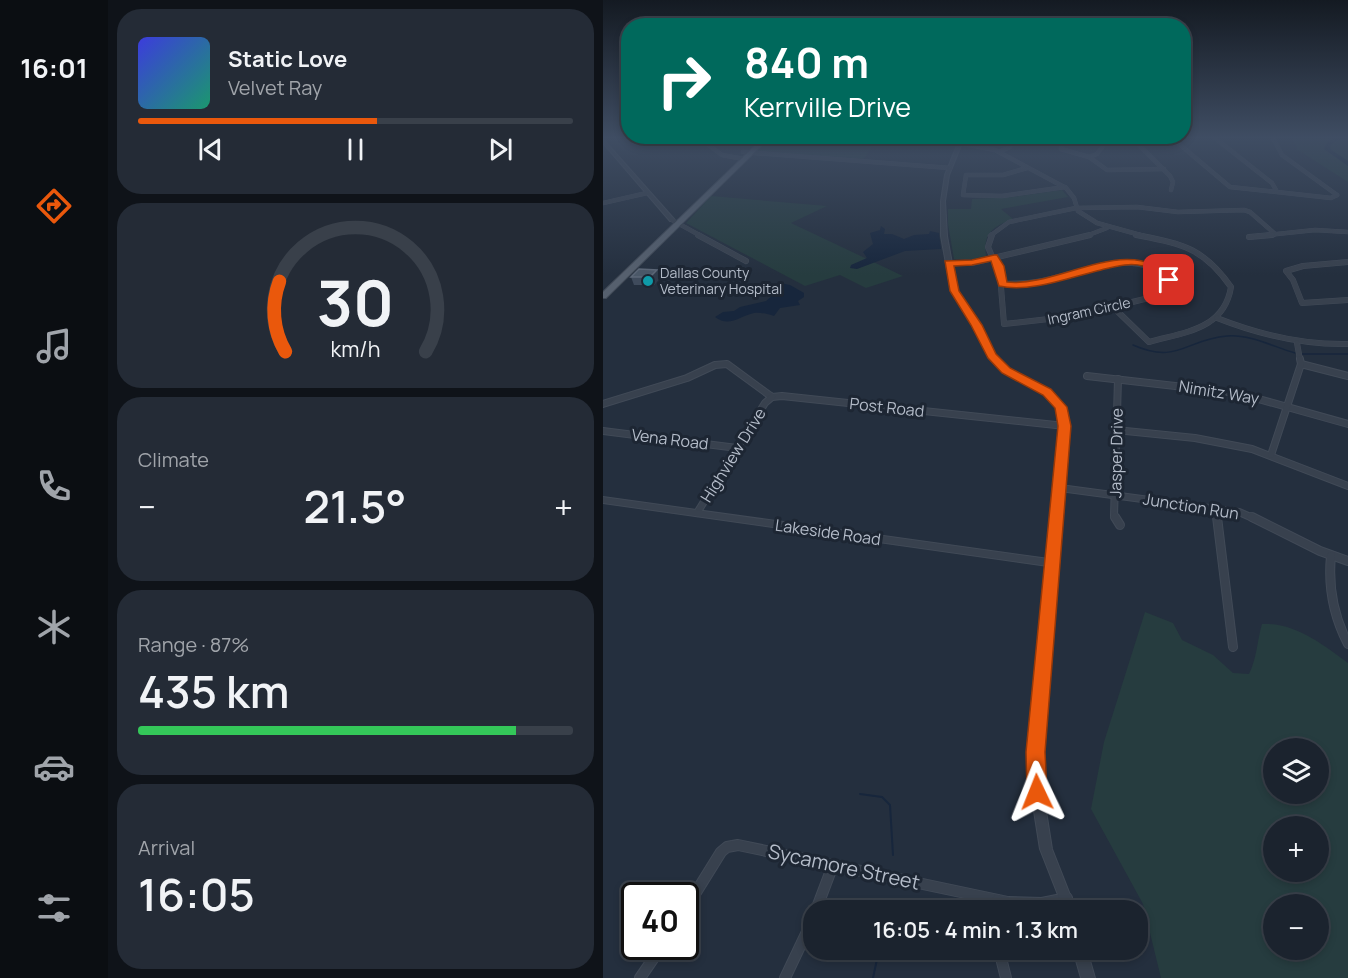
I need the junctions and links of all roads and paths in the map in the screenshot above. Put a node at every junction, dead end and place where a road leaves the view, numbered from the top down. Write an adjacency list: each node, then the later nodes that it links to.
1 (639, 184): 13 (street)
2 (715, 184): 16 (main road)
3 (946, 184): 24 (street)
4 (965, 184): 10 (street)
5 (1059, 184): 10 (street)
6 (1172, 184): 11 (street)
7 (1226, 184): 12 (street)
8 (1272, 184): 12 (street)
9 (1322, 184): 12 (street)
10 (1065, 187): 15 (street)
11 (1170, 190)
12 (1276, 190)
13 (646, 192): 14 (street); 16 (street)
14 (603, 203)
15 (1076, 208): 17 (street); 19 (street); 21 (street)
16 (675, 222): 22 (street); 26 (main road); 27 (main road)
17 (1107, 228): 21 (street); 30 (street)
18 (1348, 232): 19 (street)
19 (1275, 234): 20 (street)
20 (1249, 237)
21 (994, 257): 24 (street); 25 (street)
22 (746, 261)
23 (1348, 262): 28 (street)
24 (949, 263): 41 (street)
25 (1003, 284): 29 (street, Ingram Circle); 29 (street, Ingram Circle)
26 (603, 286)
27 (603, 296)
28 (1348, 300)
29 (1113, 307): 30 (street)
30 (1217, 318): 31 (street)
31 (1297, 343): 32 (street); 33 (street)
32 (1348, 344)
33 (1301, 364): 35 (street); 39 (street)
34 (1087, 376): 36 (street, Nimitz Way)
35 (1348, 376)
36 (1118, 379): 39 (street, Nimitz Way); 42 (street, Jasper Drive)
37 (772, 397): 38 (street); 41 (street, Post Road); 44 (street, Highview Drive)
38 (603, 404)
39 (1288, 405): 40 (street, Nimitz Way); 45 (street)
40 (1348, 424)
41 (1065, 426): 47 (street)
42 (1116, 430): 45 (street); 48 (street, Jasper Drive)
43 (603, 431): 44 (street, Vena Road)
44 (737, 448): 51 (street, Highview Drive)
45 (1271, 455): 46 (street)
46 (1348, 486)
47 (1060, 489): 48 (street, Junction Run); 55 (street)
48 (1115, 495): 50 (street, Junction Run); 52 (street, Jasper Drive)
49 (603, 500): 51 (street, Lakeside Road)
50 (1216, 508): 53 (street, Junction Run); 57 (street)
51 (697, 513): 55 (street, Lakeside Road)
52 (1120, 525)
53 (1331, 556): 54 (street, Junction Run); 56 (street)
54 (1348, 561)
55 (1053, 563): 60 (street)
56 (1348, 644)
57 (1233, 647)
58 (833, 865): 59 (street, Sycamore Street); 61 (street); 62 (street, Sycamore Street)
59 (699, 887)
60 (1067, 898): 63 (street, Sycamore Street)
61 (820, 900)
62 (976, 900)
63 (1054, 900)
64 (803, 940): 69 (street)
65 (652, 960): 68 (street)
66 (1002, 960): 70 (street)
67 (1083, 960): 71 (street)
68 (640, 978)
69 (785, 978)
70 (1006, 978)
71 (1088, 978)

